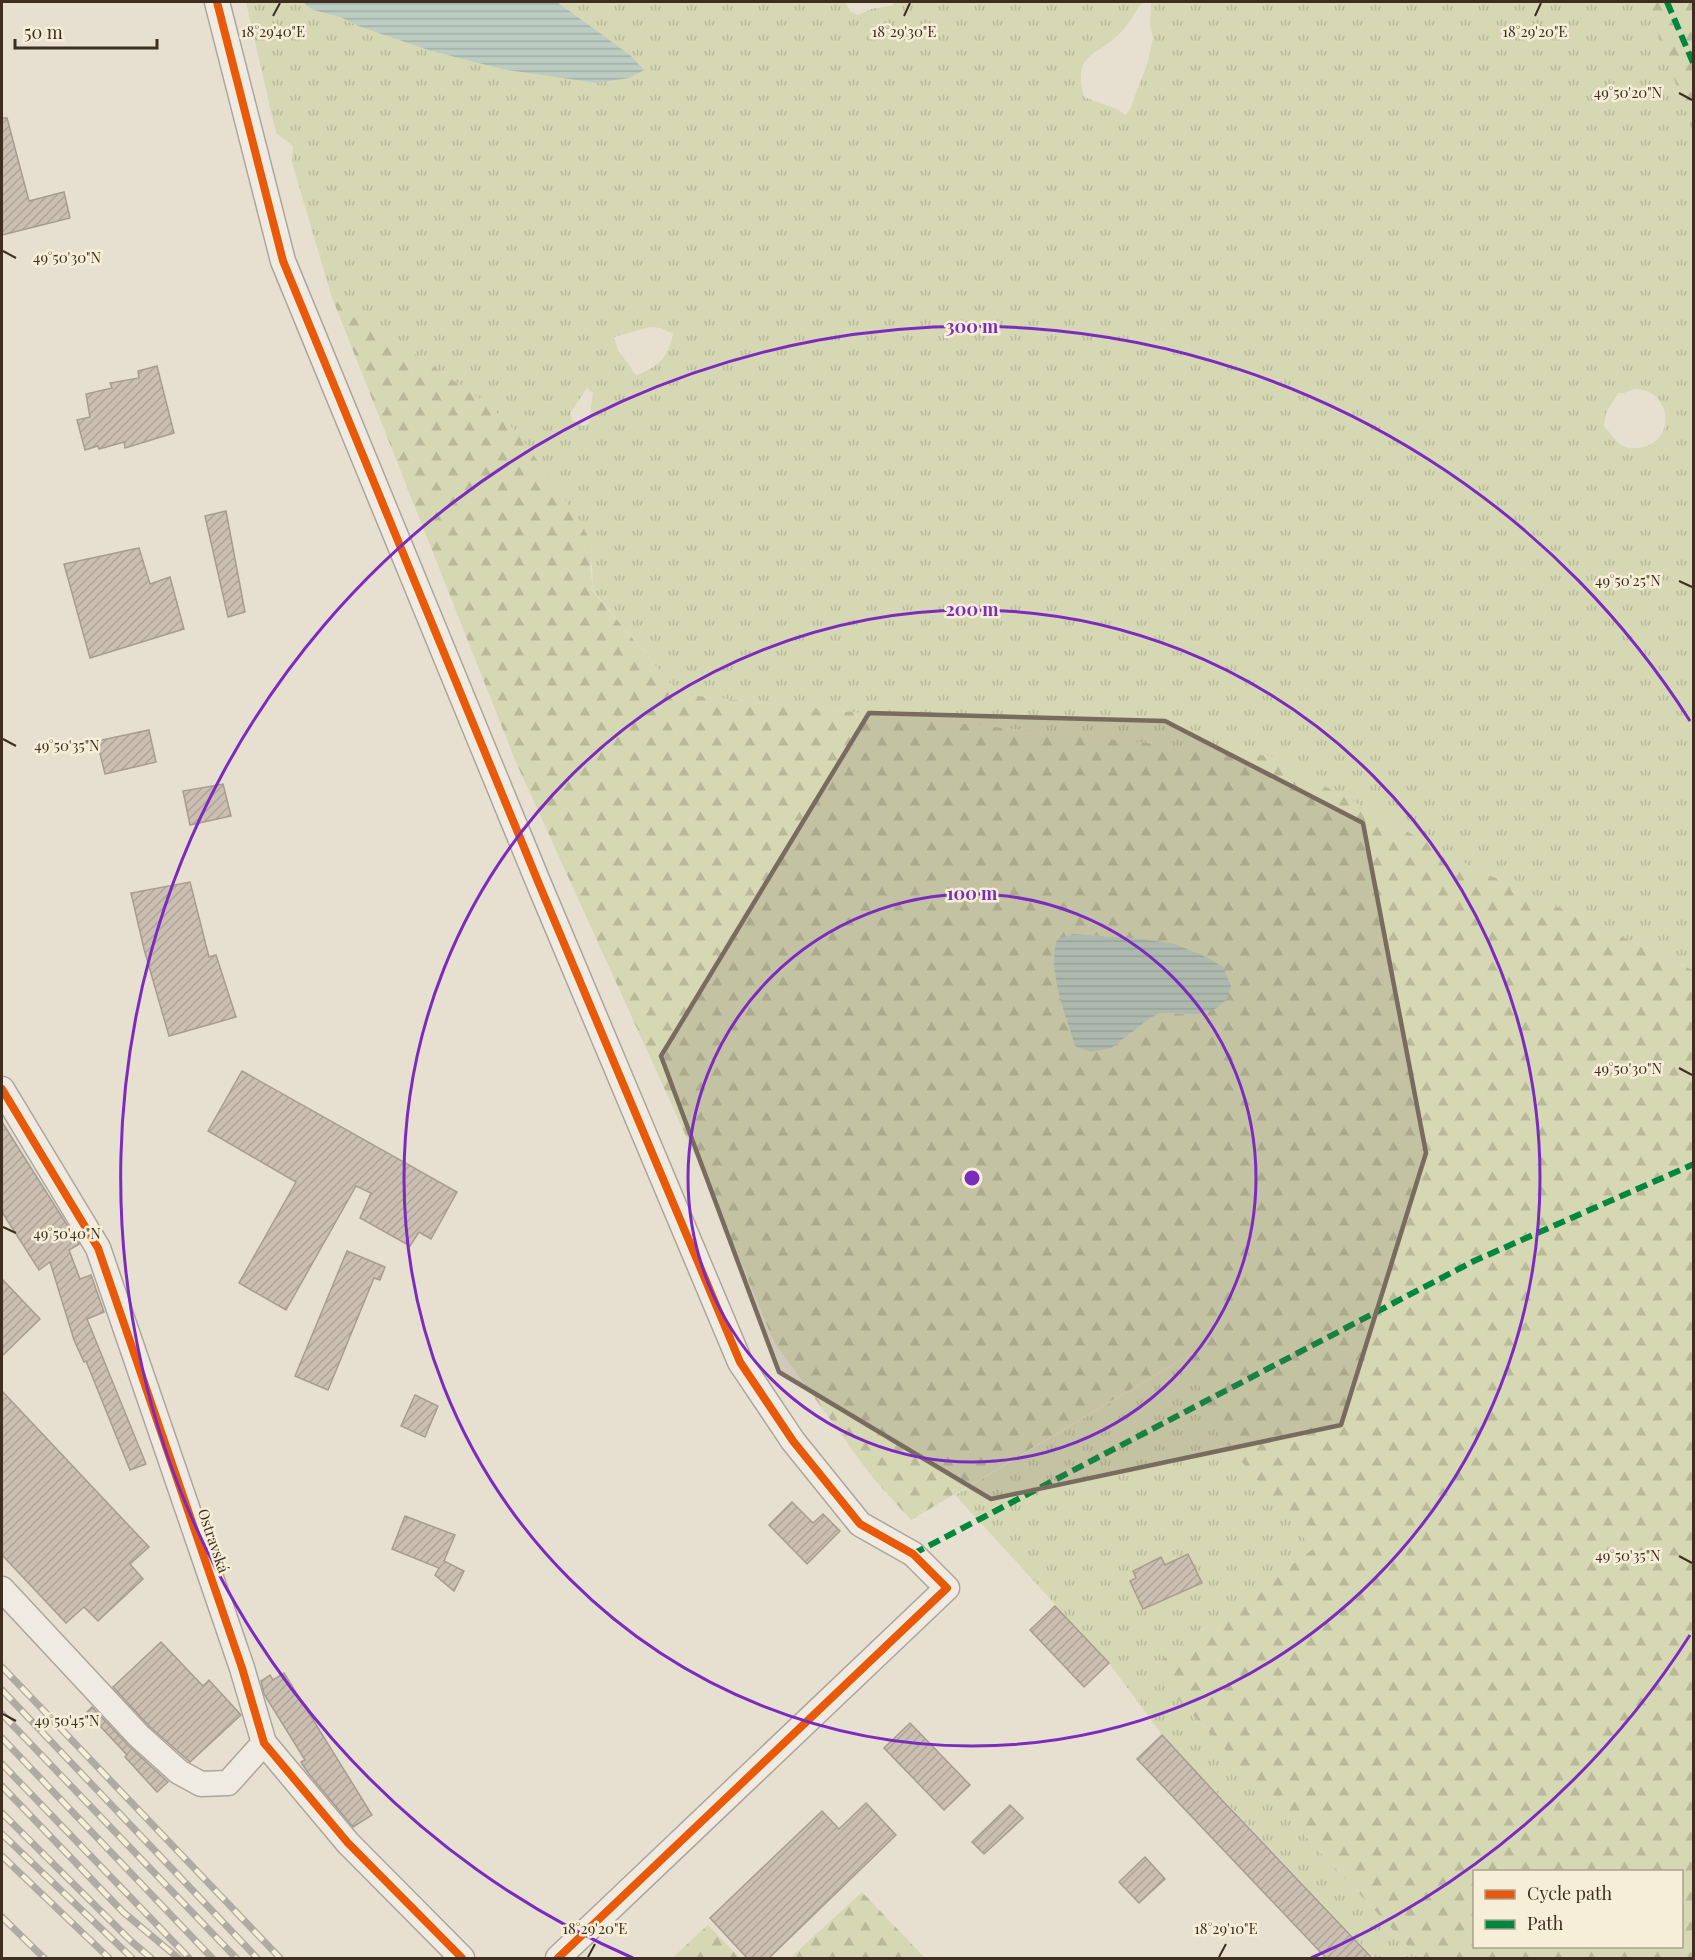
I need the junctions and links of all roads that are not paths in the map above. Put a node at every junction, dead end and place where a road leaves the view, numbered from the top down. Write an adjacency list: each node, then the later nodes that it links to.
1 (218, 2): 6 (street)
2 (2, 1089): 4 (street, Ostravská)
3 (2, 1589): 4 (street)
4 (264, 1743): 5 (street, Ostravská)
5 (462, 1959)
6 (558, 1959)

